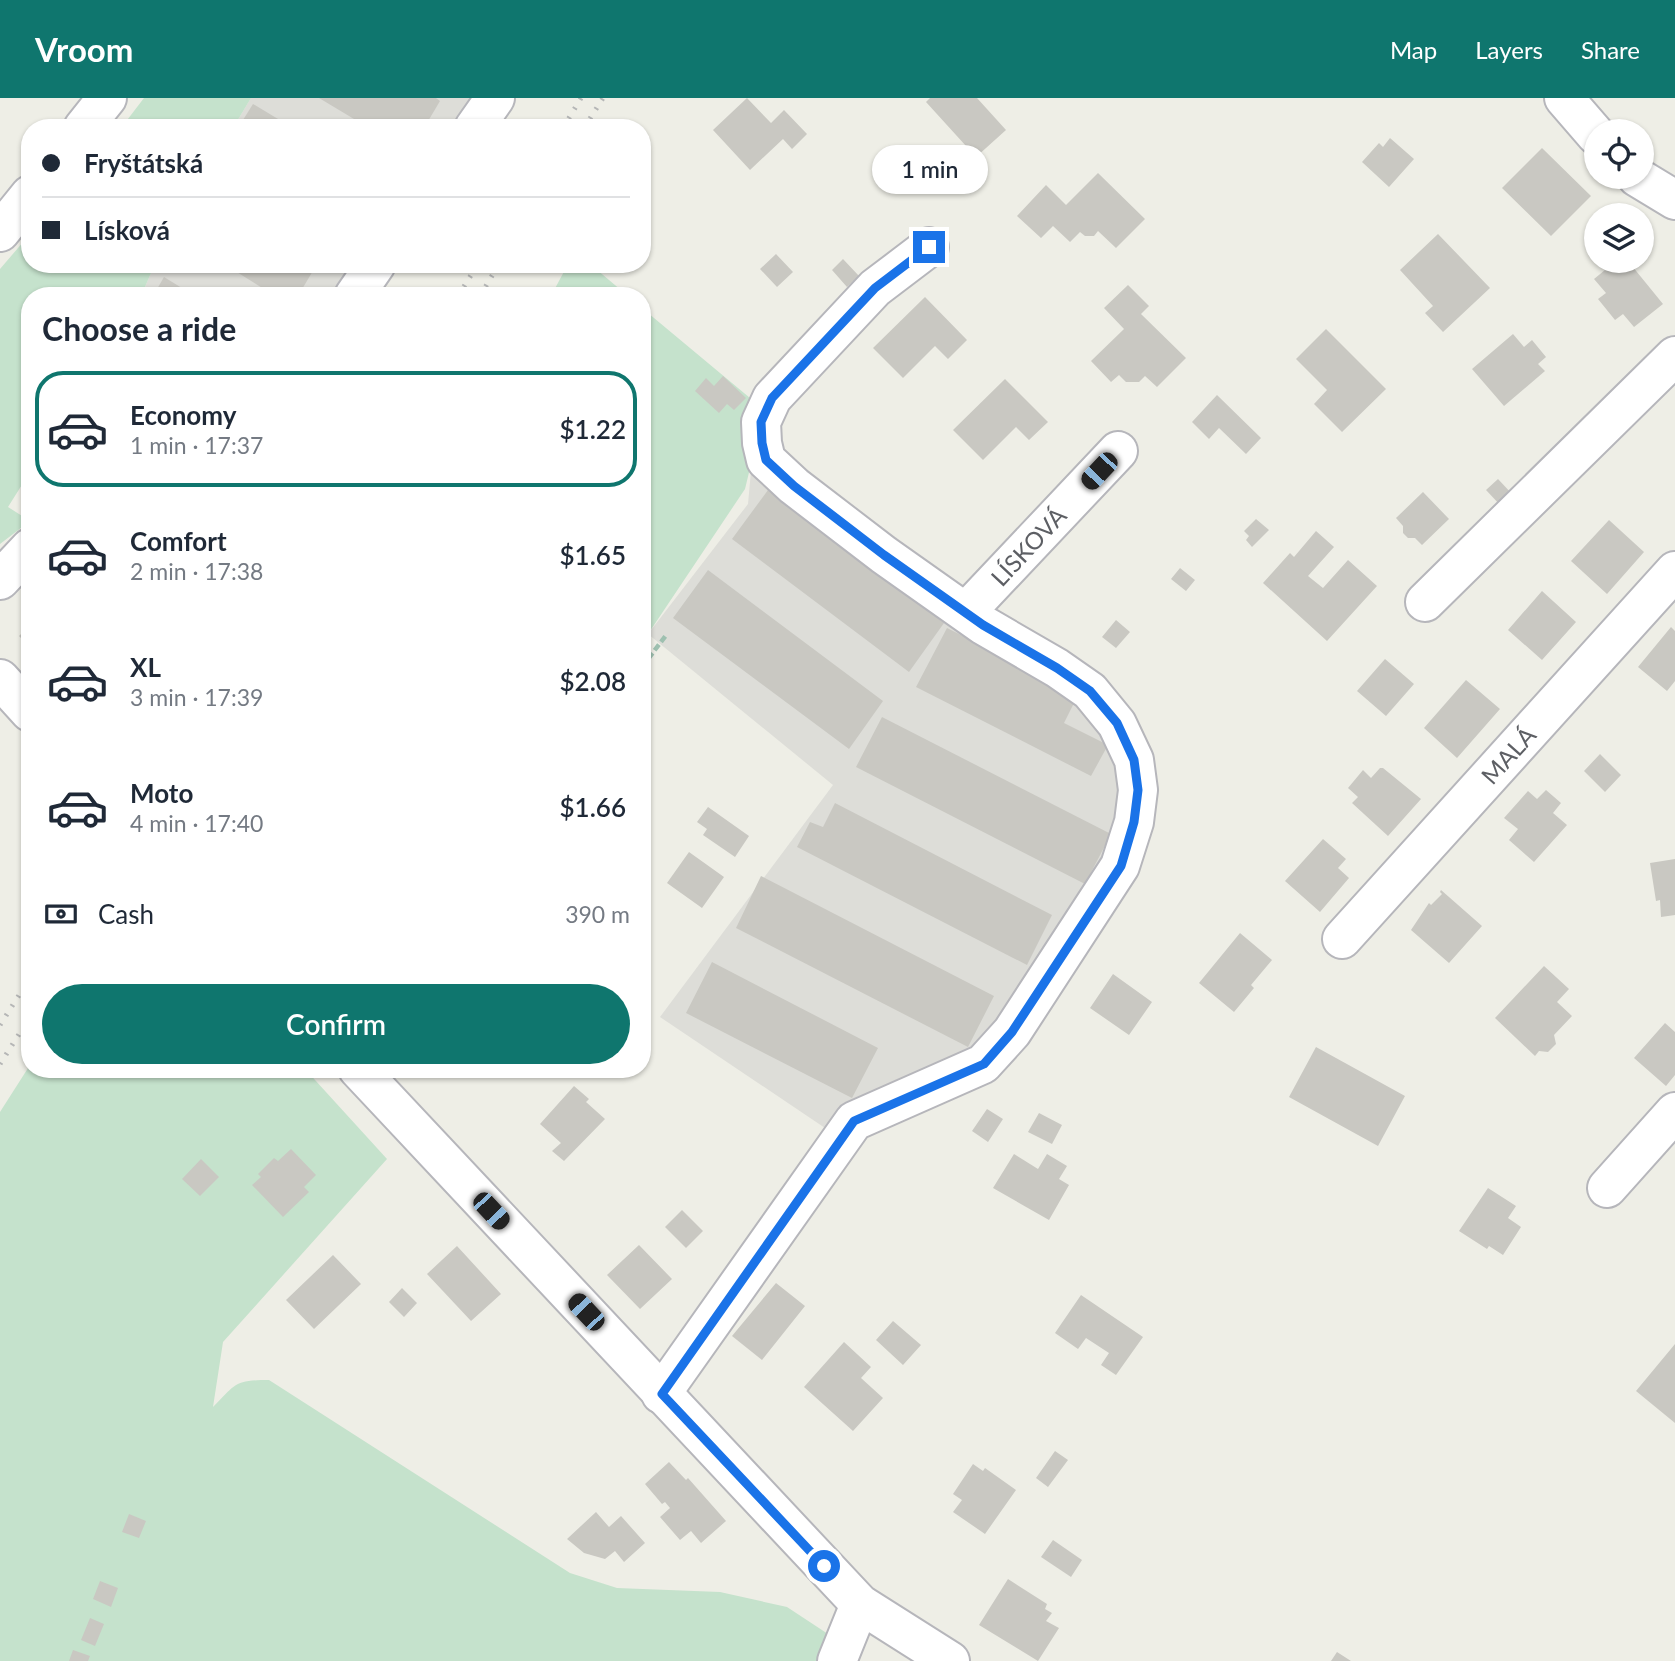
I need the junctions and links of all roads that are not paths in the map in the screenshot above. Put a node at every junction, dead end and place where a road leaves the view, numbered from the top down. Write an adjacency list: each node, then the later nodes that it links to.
1 (107, 98): 4 (street)
2 (495, 98): 5 (street)
3 (1564, 98): 6 (street)
4 (90, 119)
5 (480, 119)
6 (1584, 121)
7 (1654, 187): 8 (street)
8 (1675, 200)
9 (21, 206): 10 (street)
10 (0, 232)
11 (929, 247): 18 (street)
12 (1675, 356): 17 (street)
13 (1118, 451): 18 (street, LÍSKOVÁ)
14 (21, 558): 16 (street)
15 (1675, 571): 21 (street, MALÁ)
16 (0, 580)
17 (1425, 602)
18 (966, 612): 25 (street)
19 (0, 679): 20 (street)
20 (21, 702)
21 (1342, 939)
22 (366, 1078): 25 (street)
23 (1675, 1111): 24 (street)
24 (1607, 1188)
25 (662, 1394): 26 (street)
26 (859, 1604): 27 (street); 28 (street)
27 (837, 1661)
28 (950, 1661)

